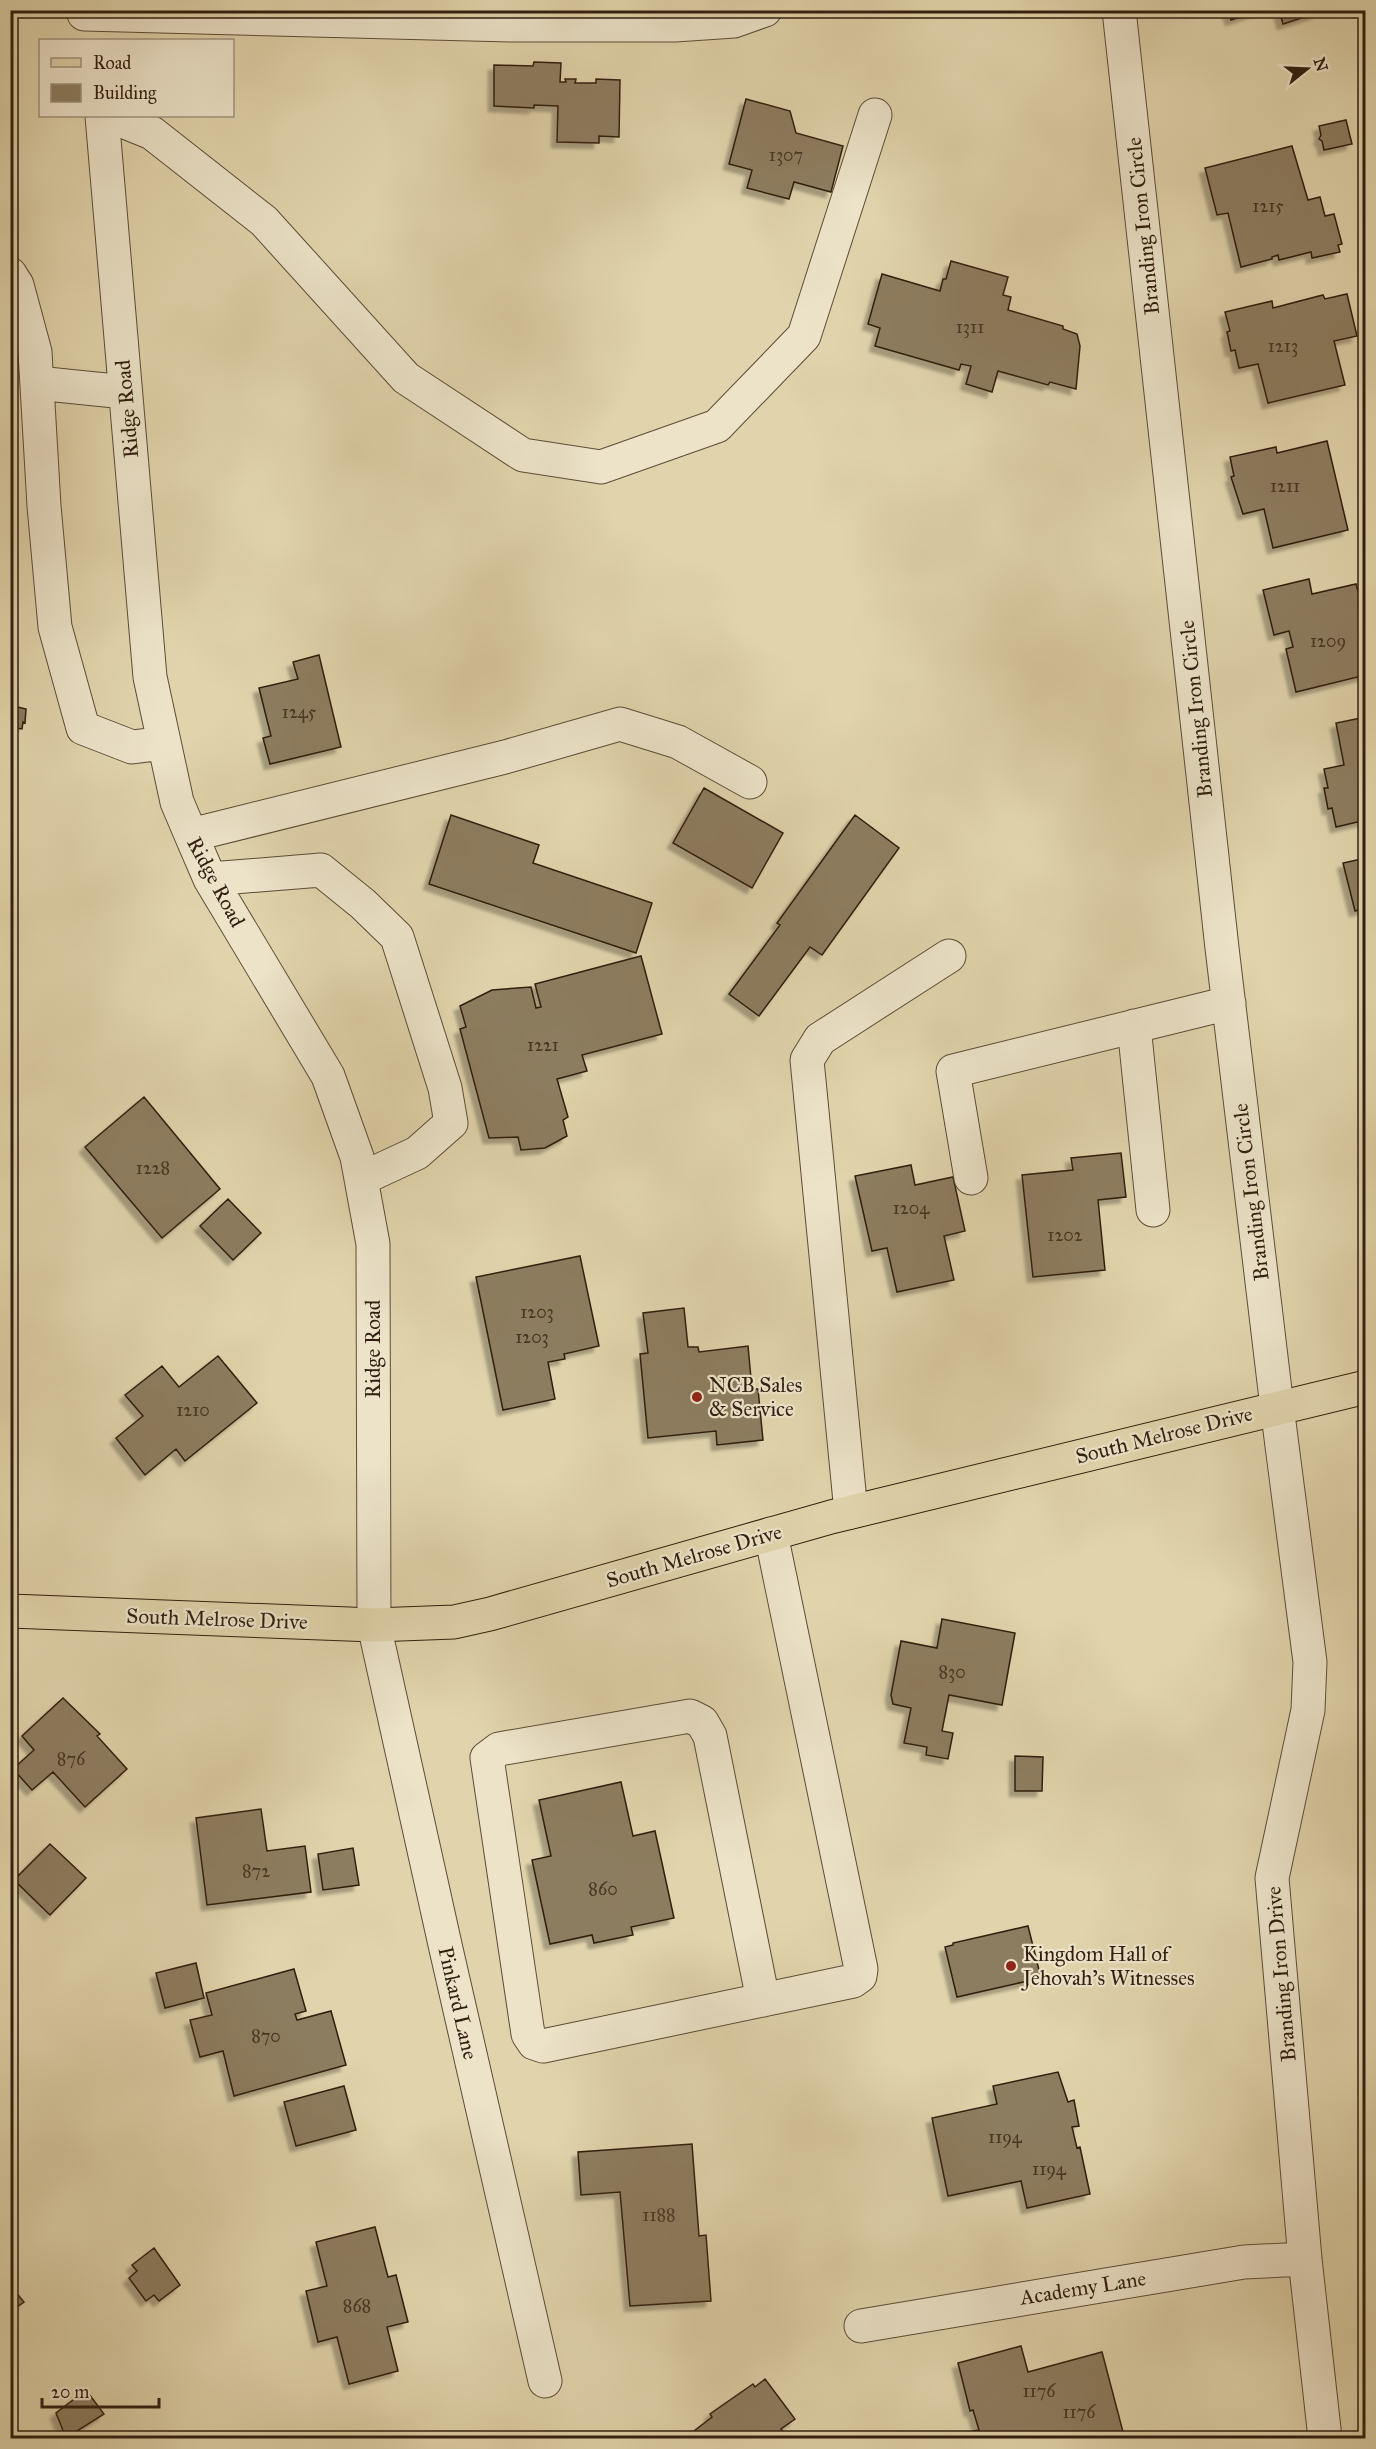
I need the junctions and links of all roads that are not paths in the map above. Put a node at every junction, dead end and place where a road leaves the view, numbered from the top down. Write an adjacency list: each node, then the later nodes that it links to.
1 (765, 10): 3 (street)
2 (1119, 10): 15 (street, Branding Iron Circle)
3 (86, 22)
4 (875, 115): 6 (street)
5 (102, 117): 9 (street, Ridge Road)
6 (112, 117)
7 (10, 274): 8 (street)
8 (37, 383): 9 (street); 10 (street)
9 (125, 393): 10 (street, Ridge Road)
10 (164, 743): 12 (street, Ridge Road)
11 (750, 782): 12 (street)
12 (191, 835): 13 (street, Ridge Road)
13 (210, 879): 18 (street, Ridge Road); 18 (street)
14 (949, 956): 22 (street)
15 (1228, 1003): 16 (street); 21 (street, Branding Iron Circle)
16 (1134, 1026): 17 (street); 19 (street)
17 (971, 1178)
18 (361, 1179): 25 (street, Ridge Road)
19 (1153, 1210)
20 (1365, 1387): 21 (main road, South Melrose Drive)
21 (1277, 1407): 22 (main road, South Melrose Drive); 27 (street, Branding Iron Drive)
22 (851, 1512): 23 (main road, South Melrose Drive)
23 (771, 1534): 25 (main road, South Melrose Drive); 26 (street)
24 (10, 1611): 25 (main road, South Melrose Drive)
25 (375, 1625): 29 (street, Pinkard Lane)
26 (763, 2000): 26 (street)
27 (1305, 2259): 28 (street, Academy Lane); 30 (street, Branding Iron Drive)
28 (861, 2325)
29 (545, 2381)
30 (1325, 2439)

